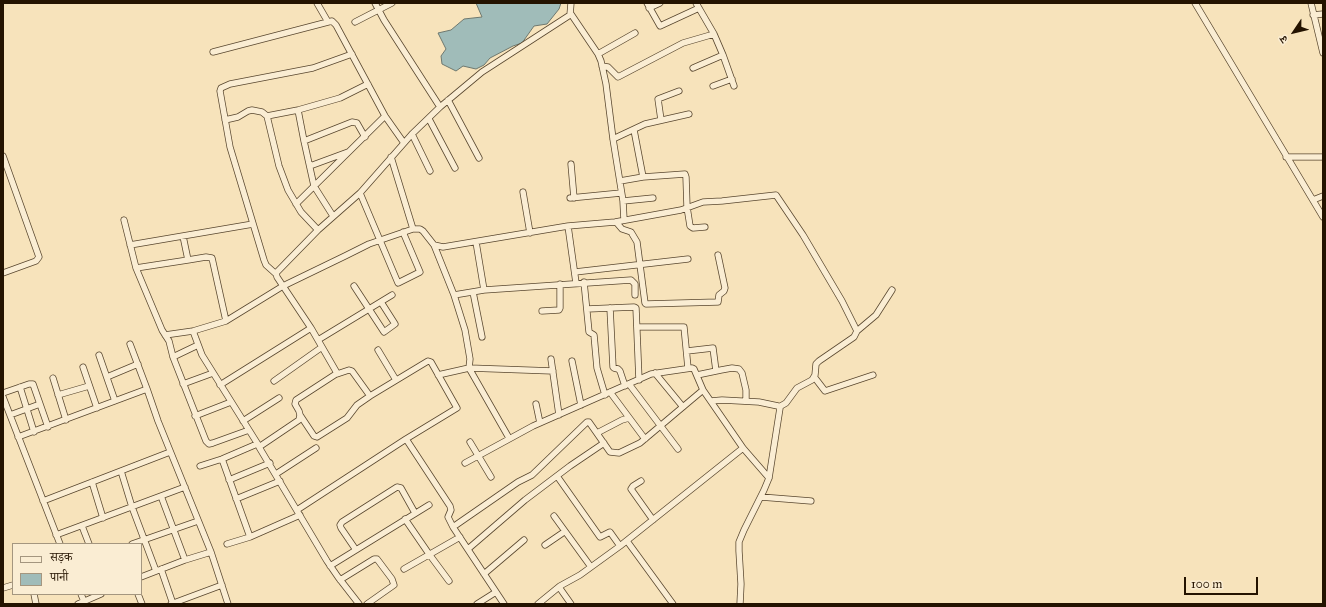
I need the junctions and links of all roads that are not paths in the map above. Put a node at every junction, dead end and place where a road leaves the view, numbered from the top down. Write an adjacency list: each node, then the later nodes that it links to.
1 (317, 3): 14 (street)
2 (375, 3): 10 (street)
3 (392, 3): 10 (street)
4 (572, 3): 11 (street)
5 (660, 3): 9 (street)
6 (1194, 3): 48 (street)
7 (1311, 3): 13 (street)
8 (697, 5): 9 (street); 17 (street)
9 (648, 6)
10 (378, 10): 15 (street); 31 (street)
11 (571, 14): 21 (street); 30 (street)
12 (1323, 14): 13 (street)
13 (1313, 15): 19 (street)
14 (328, 22): 18 (street); 20 (street)
15 (355, 22)
16 (635, 33): 21 (street)
17 (714, 34): 22 (street); 23 (street)
18 (213, 52)
19 (1323, 53)
20 (352, 54): 26 (street); 37 (street)
21 (598, 54): 23 (street)
22 (723, 55): 24 (street); 25 (street)
23 (602, 66): 42 (street)
24 (693, 68)
25 (732, 79): 27 (street); 28 (street)
26 (368, 84): 32 (street); 35 (street)
27 (713, 86)
28 (734, 86)
29 (679, 91): 38 (street)
30 (448, 100): 31 (street); 50 (street)
31 (440, 107): 36 (street)
32 (298, 110): 34 (street); 43 (street)
33 (689, 114): 38 (street)
34 (267, 116): 37 (street); 65 (street)
35 (385, 116): 41 (street); 44 (street)
36 (428, 119): 40 (street); 53 (street)
37 (225, 120): 72 (street)
38 (661, 120): 39 (street)
39 (634, 130): 42 (street); 55 (street)
40 (412, 134): 44 (street); 54 (street)
41 (365, 137): 43 (street); 45 (street)
42 (613, 139): 56 (street)
43 (304, 141): 52 (street)
44 (404, 143): 47 (street)
45 (350, 151): 52 (street); 57 (street)
46 (3, 156): 90 (street)
47 (391, 157): 59 (street); 75 (street)
48 (1286, 157): 49 (street); 63 (street)
49 (1323, 157)
50 (480, 158)
51 (571, 164): 60 (street)
52 (310, 166): 57 (street)
53 (454, 168)
54 (430, 171)
55 (643, 177): 56 (street); 66 (street)
56 (620, 181): 60 (street)
57 (314, 186): 65 (street); 67 (street)
58 (523, 192): 78 (street)
59 (360, 193): 67 (street); 80 (street)
60 (621, 193): 64 (street)
61 (1323, 196): 63 (street)
62 (653, 198): 64 (street)
63 (1312, 200): 68 (street)
64 (623, 201): 70 (street)
65 (296, 204): 76 (street)
66 (687, 207): 70 (street); 74 (street); 112 (street)
67 (334, 216): 76 (street)
68 (1323, 217)
69 (124, 220): 82 (street)
70 (624, 220): 71 (street)
71 (616, 222): 73 (street); 87 (street)
72 (253, 224): 79 (street); 91 (street)
73 (568, 226): 78 (street); 89 (street)
74 (705, 228)
75 (413, 229): 77 (street); 83 (street)
76 (318, 230): 91 (street)
77 (403, 232): 80 (street); 80 (street)
78 (530, 233): 81 (street)
79 (183, 236): 82 (street); 86 (street)
80 (380, 239): 95 (street)
81 (476, 242): 83 (street); 97 (street)
82 (130, 245): 88 (street)
83 (434, 245): 101 (street)
84 (718, 255): 87 (street)
85 (688, 259): 87 (street)
86 (188, 260): 88 (street); 108 (street)
87 (640, 265): 89 (street)
88 (136, 268): 113 (street)
89 (575, 272): 93 (street)
90 (3, 273)
91 (276, 274): 95 (street)
92 (584, 282): 93 (street); 102 (street); 106 (street)
93 (576, 283): 94 (street)
94 (560, 284): 97 (street); 107 (street)
95 (283, 286): 108 (street); 110 (street)
96 (354, 286): 105 (street)
97 (484, 290): 99 (street)
98 (892, 290): 112 (street)
99 (473, 292): 101 (street); 114 (street)
100 (392, 295): 103 (street)
101 (454, 295): 127 (street)
102 (635, 295)
103 (381, 302): 105 (street); 105 (street)
104 (610, 308): 106 (street); 109 (street); 145 (street)
105 (369, 309): 115 (street)
106 (587, 309): 153 (street)
107 (542, 311)
108 (226, 321): 111 (street)
109 (637, 327): 120 (street); 141 (street)
110 (311, 328): 115 (street); 144 (street)
111 (194, 331): 113 (street); 117 (street)
112 (857, 331): 139 (street)
113 (165, 335): 122 (street)
114 (482, 337)
115 (318, 340): 118 (street)
116 (130, 344): 125 (street)
117 (198, 345): 122 (street); 131 (street)
118 (322, 347): 133 (street); 142 (street)
119 (378, 350): 140 (street)
120 (687, 351): 128 (street); 130 (street)
121 (99, 355): 137 (street)
122 (173, 357): 143 (street)
123 (551, 359): 129 (street)
124 (572, 361): 163 (street)
125 (138, 364): 137 (street); 148 (street)
126 (83, 366): 146 (street)
127 (470, 368): 129 (street); 134 (street); 183 (street)
128 (688, 368): 132 (street); 135 (street)
129 (553, 371): 170 (street)
130 (716, 371): 135 (street); 159 (street)
131 (213, 373): 143 (street); 144 (street)
132 (655, 373): 141 (street); 164 (street)
133 (337, 374): 154 (street); 169 (street)
134 (438, 375): 140 (street); 182 (street)
135 (697, 375): 149 (street)
136 (873, 375): 139 (street)
137 (107, 377): 157 (street)
138 (53, 378): 152 (street)
139 (814, 378): 165 (street)
140 (396, 380): 154 (street)
141 (638, 380): 145 (street)
142 (274, 381)
143 (183, 384): 171 (street)
144 (220, 385): 160 (street)
145 (627, 385): 150 (street); 176 (street)
146 (90, 386): 152 (street); 166 (street)
147 (20, 387): 151 (street); 161 (street); 167 (street)
148 (147, 389): 157 (street); 191 (street)
149 (703, 390): 158 (street); 164 (street)
150 (610, 392): 153 (street); 172 (street)
151 (3, 393)
152 (58, 395): 173 (street)
153 (605, 395): 163 (street)
154 (370, 396): 169 (street)
155 (3, 397): 168 (street)
156 (279, 398): 174 (street)
157 (115, 401): 166 (street)
158 (711, 401): 159 (street); 189 (street)
159 (746, 401): 165 (street)
160 (232, 402): 171 (street); 174 (street)
161 (40, 404): 167 (street); 177 (street)
162 (536, 404): 175 (street)
163 (581, 405): 170 (street)
164 (683, 407): 176 (street)
165 (779, 407): 201 (street)
166 (97, 408): 173 (street)
167 (27, 409): 168 (street); 179 (street)
168 (10, 415): 181 (street)
169 (300, 415): 187 (street)
170 (558, 415): 175 (street)
171 (195, 416): 178 (street)
172 (629, 418): 180 (street); 184 (street)
173 (66, 420): 177 (street)
174 (243, 421): 178 (street)
175 (540, 423): 183 (street)
176 (661, 425): 184 (street); 190 (street)
177 (48, 427): 179 (street)
178 (249, 430): 187 (street)
179 (34, 432): 181 (street)
180 (597, 433): 186 (street); 222 (street)
181 (18, 438): 210 (street)
182 (406, 438): 214 (street); 222 (street)
183 (509, 438): 192 (street)
184 (644, 439): 186 (street)
185 (470, 442): 192 (street)
186 (604, 443): 199 (street)
187 (258, 445): 193 (street); 194 (street)
188 (316, 448): 198 (street)
189 (743, 448): 201 (street); 219 (street)
190 (678, 449)
191 (170, 452): 197 (street); 206 (street)
192 (479, 455): 195 (street); 200 (street)
193 (222, 459): 196 (street); 202 (street)
194 (270, 463): 198 (street); 202 (street)
195 (465, 463)
196 (200, 466)
197 (121, 471): 204 (street); 213 (street)
198 (276, 474): 205 (street)
199 (557, 476): 236 (street); 237 (street)
200 (491, 477)
201 (769, 478): 208 (street)
202 (229, 480): 209 (street)
203 (641, 481): 219 (street)
204 (92, 482): 210 (street); 217 (street)
205 (280, 482): 209 (street); 214 (street)
206 (184, 487): 207 (street); 220 (street)
207 (161, 496): 213 (street); 223 (street)
208 (761, 497): 211 (street); 265 (street)
209 (236, 499): 226 (street)
210 (43, 501): 225 (street)
211 (811, 501)
212 (428, 504): 215 (street)
213 (132, 507): 217 (street); 228 (street)
214 (299, 513): 226 (street); 242 (street)
215 (416, 513): 218 (street); 238 (street)
216 (554, 516): 224 (street)
217 (103, 518): 221 (street)
218 (406, 519): 238 (street); 240 (street)
219 (653, 520): 230 (street)
220 (198, 521): 223 (street); 239 (street)
221 (82, 526): 225 (street); 232 (street)
222 (453, 527): 227 (street)
223 (173, 530): 228 (street); 241 (street)
224 (564, 532): 235 (street); 243 (street)
225 (56, 535): 231 (street)
226 (250, 537): 234 (street)
227 (460, 537): 237 (street); 240 (street)
228 (144, 540): 233 (street); 244 (street)
229 (524, 540): 246 (street)
230 (627, 541): 236 (street); 264 (street)
231 (60, 543)
232 (88, 543)
233 (135, 543)
234 (227, 544)
235 (545, 545)
236 (620, 546): 243 (street)
237 (468, 549): 246 (street)
238 (356, 550): 242 (street)
239 (210, 552): 241 (street); 250 (street)
240 (429, 554): 245 (street); 249 (street)
241 (185, 560): 244 (street)
242 (330, 566): 248 (street)
243 (591, 567): 251 (street)
244 (158, 570): 247 (street); 256 (street)
245 (404, 570)
246 (484, 574): 252 (street)
247 (142, 577)
248 (340, 580): 258 (street); 259 (street)
249 (449, 581)
250 (222, 585): 256 (street); 257 (street)
251 (558, 587): 262 (street); 263 (street)
252 (496, 592): 260 (street); 261 (street)
253 (99, 595): 254 (street)
254 (85, 603): 255 (street)
255 (78, 604)
256 (172, 604)
257 (228, 604)
258 (359, 604)
259 (367, 604)
260 (477, 604)
261 (504, 604)
262 (538, 604)
263 (571, 604)
264 (673, 604)
265 (740, 604)

